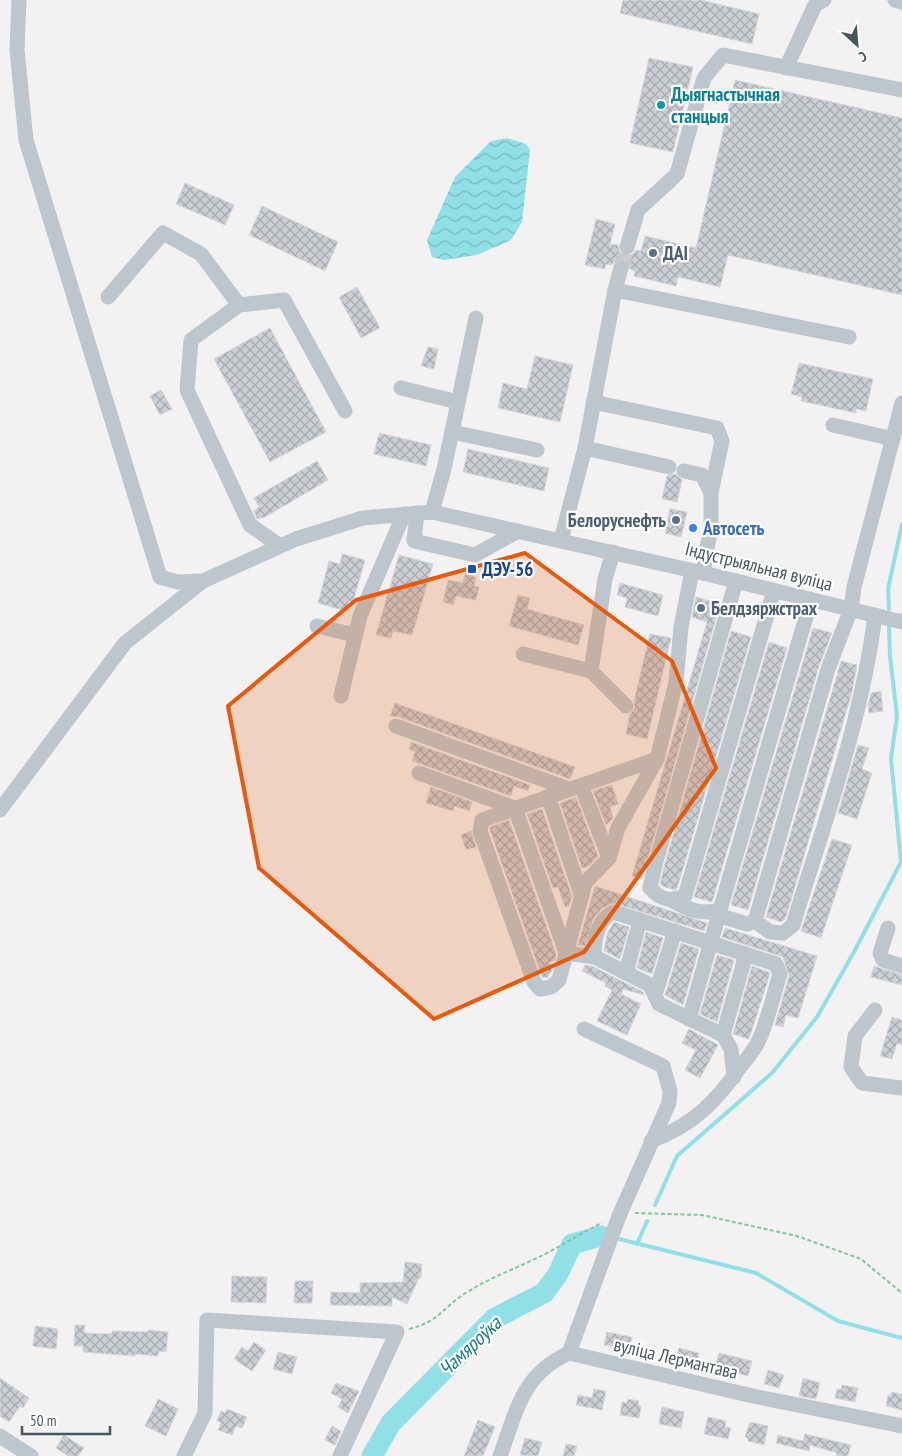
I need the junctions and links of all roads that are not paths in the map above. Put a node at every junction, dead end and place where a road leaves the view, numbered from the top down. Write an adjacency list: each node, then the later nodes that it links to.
1 (19, 0): 31 (street)
2 (824, 0): 5 (street)
3 (895, 0): 4 (street)
4 (902, 2)
5 (786, 68): 6 (street); 7 (street)
6 (902, 90)
7 (627, 248)
8 (621, 268): 9 (street)
9 (615, 290): 13 (street); 16 (street)
10 (108, 296): 11 (street)
11 (239, 305): 18 (street); 28 (street)
12 (476, 318): 15 (street)
13 (849, 337)
14 (401, 388): 15 (street)
15 (458, 402): 20 (street)
16 (593, 402): 22 (street); 24 (street)
17 (902, 403): 21 (street)
18 (345, 411)
19 (834, 425): 21 (street)
20 (452, 432): 23 (street); 25 (street)
21 (893, 438): 35 (street)
22 (585, 448): 24 (street); 27 (street)
23 (537, 450)
24 (711, 493): 30 (street)
25 (418, 513): 26 (street, Індустрыяльная вуліца); 26 (street); 28 (street, Індустрыяльная вуліца); 39 (street)
26 (518, 531): 27 (street, Індустрыяльная вуліца)
27 (561, 540): 29 (street, Індустрыяльная вуліца)
28 (280, 546): 31 (street, Індустрыяльная вуліца)
29 (613, 552): 30 (street, Індустрыяльная вуліца); 41 (street)
30 (697, 572): 32 (street, Індустрыяльная вуліца); 45 (street)
31 (202, 581): 50 (street)
32 (736, 581): 33 (street, Індустрыяльная вуліца); 53 (street)
33 (774, 590): 34 (street, Індустрыяльная вуліца); 53 (street)
34 (811, 600): 35 (street, Індустрыяльная вуліца); 54 (street)
35 (851, 609): 36 (street, Індустрыяльная вуліца); 56 (street)
36 (874, 615): 37 (street, Індустрыяльная вуліца); 56 (street)
37 (902, 622)
38 (317, 626): 39 (street)
39 (355, 635): 42 (street)
40 (523, 654): 41 (street)
41 (591, 672): 43 (street)
42 (342, 696)
43 (626, 706)
44 (396, 726): 47 (street)
45 (657, 759): 47 (street); 51 (street)
46 (419, 773): 49 (street)
47 (575, 787): 48 (street); 51 (street)
48 (548, 796): 49 (street); 52 (street)
49 (515, 808): 60 (street); 60 (street)
50 (0, 810)
51 (609, 858): 52 (street)
52 (582, 896): 60 (street)
53 (673, 901): 54 (street)
54 (720, 910): 56 (street); 59 (street)
55 (640, 920): 58 (street); 62 (street); 64 (street)
56 (755, 922)
57 (888, 928): 63 (street)
58 (675, 932): 59 (street); 65 (street)
59 (711, 943): 61 (street); 67 (street)
60 (566, 953): 62 (street)
61 (746, 954): 69 (street); 70 (street)
62 (594, 957): 64 (street)
63 (902, 966)
64 (626, 973): 65 (street)
65 (655, 995): 67 (street)
66 (874, 1010): 71 (street)
67 (689, 1018): 69 (street)
68 (584, 1029): 72 (street)
69 (723, 1035): 70 (street)
70 (734, 1077): 72 (street)
71 (902, 1088)
72 (651, 1141): 73 (street)
73 (569, 1353): 74 (street, вуліца Лермантава); 79 (street)
74 (902, 1426)
75 (0, 1436): 76 (street)
76 (30, 1456)
77 (184, 1456): 78 (street)
78 (340, 1456)
79 (500, 1456)

